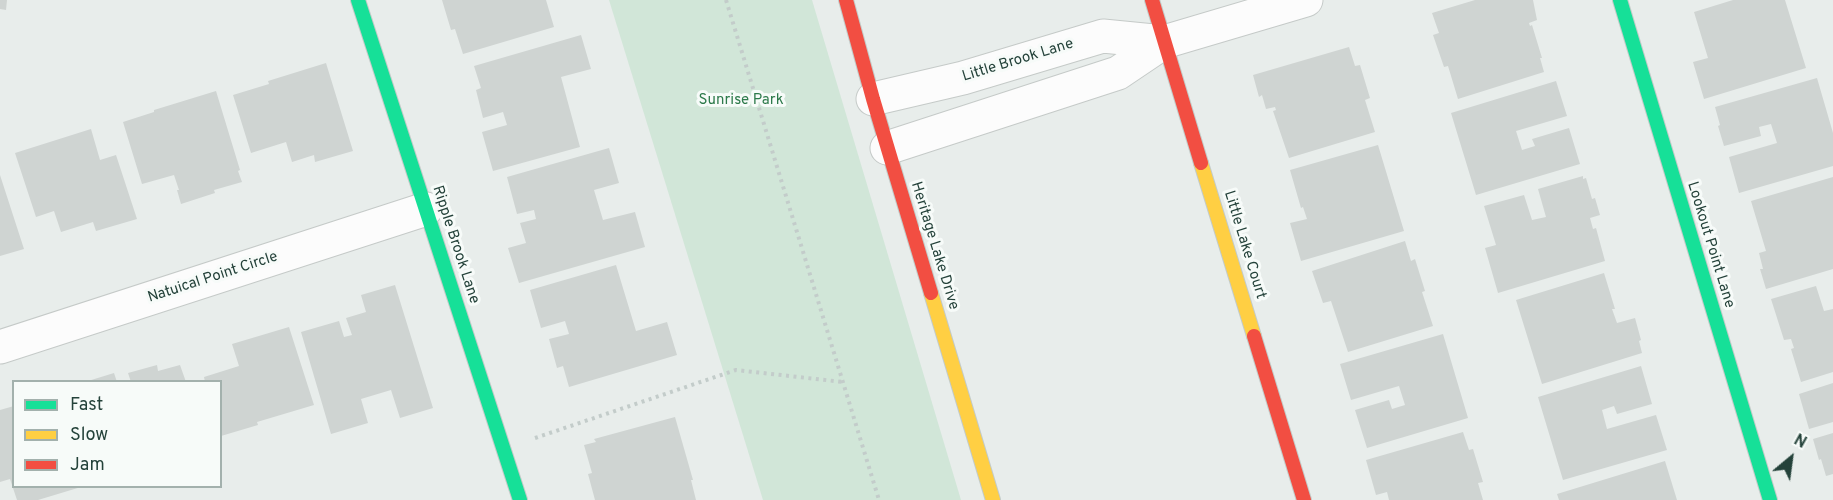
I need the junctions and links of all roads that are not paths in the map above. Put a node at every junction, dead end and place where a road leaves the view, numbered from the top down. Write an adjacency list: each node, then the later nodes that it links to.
1 (358, 0): 9 (street, Ripple Brook Lane)
2 (846, 0): 7 (street, Heritage Lake Drive)
3 (1152, 0): 6 (street, Little Lake Court)
4 (1306, 0): 6 (street, Little Brook Lane)
5 (1620, 0): 14 (street, Lookout Point Lane)
6 (1164, 42): 7 (street, Little Brook Lane); 8 (street, Little Brook Lane); 13 (street, Little Lake Court)
7 (873, 99): 8 (street, Heritage Lake Drive)
8 (887, 148): 12 (street, Heritage Lake Drive)
9 (426, 209): 10 (street, Natuical Point Circle); 11 (street, Ripple Brook Lane)
10 (0, 348)
11 (520, 500)
12 (993, 500)
13 (1304, 500)
14 (1770, 500)

